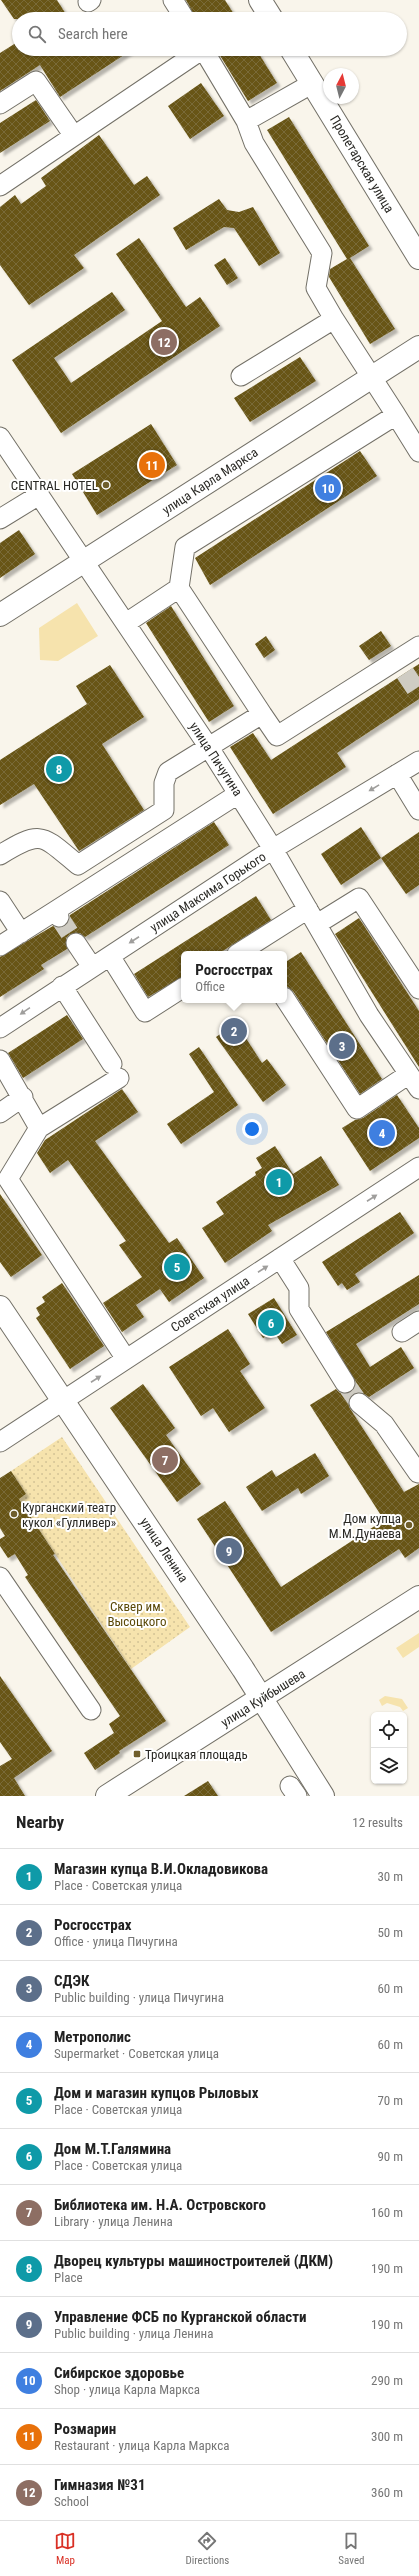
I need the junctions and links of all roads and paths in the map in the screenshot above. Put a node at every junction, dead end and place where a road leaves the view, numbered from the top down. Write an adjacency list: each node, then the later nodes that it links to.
1 (173, 0): 3 (street)
2 (260, 0): 4 (main road)
3 (181, 12)
4 (268, 12)
5 (193, 56): 11 (street)
6 (207, 56): 10 (street)
7 (296, 56): 8 (main road, Пролетарская улица)
8 (313, 83): 10 (street); 13 (main road, Пролетарская улица)
9 (0, 104): 11 (street)
10 (246, 121): 14 (street)
11 (74, 136): 12 (street)
12 (0, 186)
13 (419, 258)
14 (334, 319): 16 (street); 17 (street)
15 (419, 347): 17 (main road, улица Карла Маркса)
16 (241, 376)
17 (372, 377): 18 (street); 23 (main road, улица Карла Маркса)
18 (396, 415): 20 (street); 24 (street)
19 (0, 437): 21 (street, улица Пичугина)
20 (419, 452)
21 (39, 494): 22 (street); 23 (street, улица Пичугина)
22 (0, 519)
23 (84, 561): 25 (main road, улица Карла Маркса); 26 (street, улица Пичугина)
24 (179, 588): 26 (street); 28 (street)
25 (0, 615)
26 (126, 623): 29 (street, улица Пичугина)
27 (419, 646): 28 (street)
28 (262, 714): 29 (street)
29 (208, 746): 32 (street, улица Пичугина); 35 (street)
30 (419, 761): 31 (street, улица Максима Горького)
31 (397, 774): 33 (street); 34 (street, улица Максима Горького, one-way to 34)
32 (238, 794): 34 (street, улица Пичугина); 38 (street)
33 (419, 810)
34 (273, 849): 37 (street, улица Пичугина); 42 (street, улица Максима Горького, one-way to 42)
35 (0, 855)
36 (0, 901): 38 (street)
37 (312, 917): 41 (street); 46 (street); 50 (street, улица Пичугина)
38 (21, 933): 40 (street)
39 (76, 943): 43 (street)
40 (0, 946)
41 (248, 951)
42 (110, 956): 43 (street, улица Максима Горького); 45 (street)
43 (92, 967): 44 (street, улица Максима Горького)
44 (62, 986): 48 (street, улица Максима Горького, one-way to 48); 53 (street)
45 (181, 989)
46 (419, 989)
47 (287, 1002): 50 (street)
48 (0, 1028)
49 (0, 1060): 51 (street)
50 (416, 1084)
51 (23, 1097): 52 (street); 53 (street)
52 (0, 1113)
53 (39, 1128): 59 (street)
54 (419, 1167): 55 (street, Советская улица, one-way to 54)
55 (280, 1258): 59 (street, Советская улица, one-way to 55); 60 (street)
56 (0, 1307): 61 (main road, улица Ленина)
57 (419, 1321): 58 (street)
58 (402, 1332)
59 (126, 1359): 61 (street, Советская улица, one-way to 59)
60 (345, 1383)
61 (64, 1400): 63 (street, Советская улица); 67 (main road, улица Ленина)
62 (359, 1403): 64 (street)
63 (0, 1442)
64 (418, 1473)
65 (0, 1578): 68 (street)
66 (419, 1598): 67 (main road, улица Куйбышева)
67 (263, 1699): 69 (main road, улица Куйбышева); 70 (main road, улица Ленина)
68 (91, 1710)
69 (107, 1796)
70 (323, 1796)

